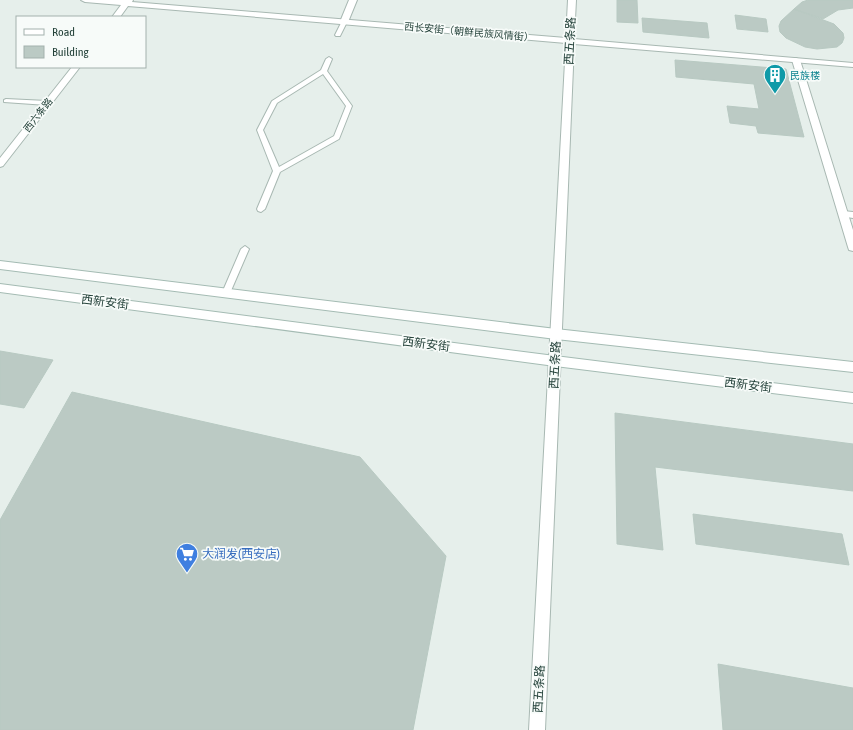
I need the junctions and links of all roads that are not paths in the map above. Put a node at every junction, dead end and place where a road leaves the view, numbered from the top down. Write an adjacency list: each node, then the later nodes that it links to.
1 (84, 0): 4 (street, 西长安街（朝鲜民族风情街）)
2 (353, 0): 6 (street)
3 (572, 0): 8 (street, 西五条路)
4 (128, 2): 5 (street); 6 (street, 西长安街（朝鲜民族风情街）)
5 (117, 16)
6 (344, 22): 7 (lane); 8 (street, 西长安街（朝鲜民族风情街）)
7 (338, 35)
8 (570, 41): 10 (street, 西长安街（朝鲜民族风情街）); 26 (street, 西五条路)
9 (329, 59): 13 (lane)
10 (796, 60): 11 (street, 西长安街（朝鲜民族风情街）); 19 (street)
11 (853, 65)
12 (75, 68): 15 (street, 西六条路)
13 (324, 71): 17 (lane); 17 (lane)
14 (6, 101): 15 (lane)
15 (47, 103): 16 (street, 西六条路)
16 (0, 164)
17 (277, 171): 18 (lane)
18 (261, 209)
19 (843, 214): 20 (lane); 21 (street)
20 (853, 215)
21 (853, 247)
22 (245, 249): 25 (lane)
23 (0, 266): 25 (street, 西新安街)
24 (0, 288): 27 (street, 西新安街)
25 (226, 293): 26 (street, 西新安街)
26 (556, 334): 27 (street, 西五条路); 28 (street, 西新安街)
27 (555, 361): 29 (street, 西新安街); 30 (street, 西五条路)
28 (853, 366)
29 (853, 398)
30 (537, 730)

